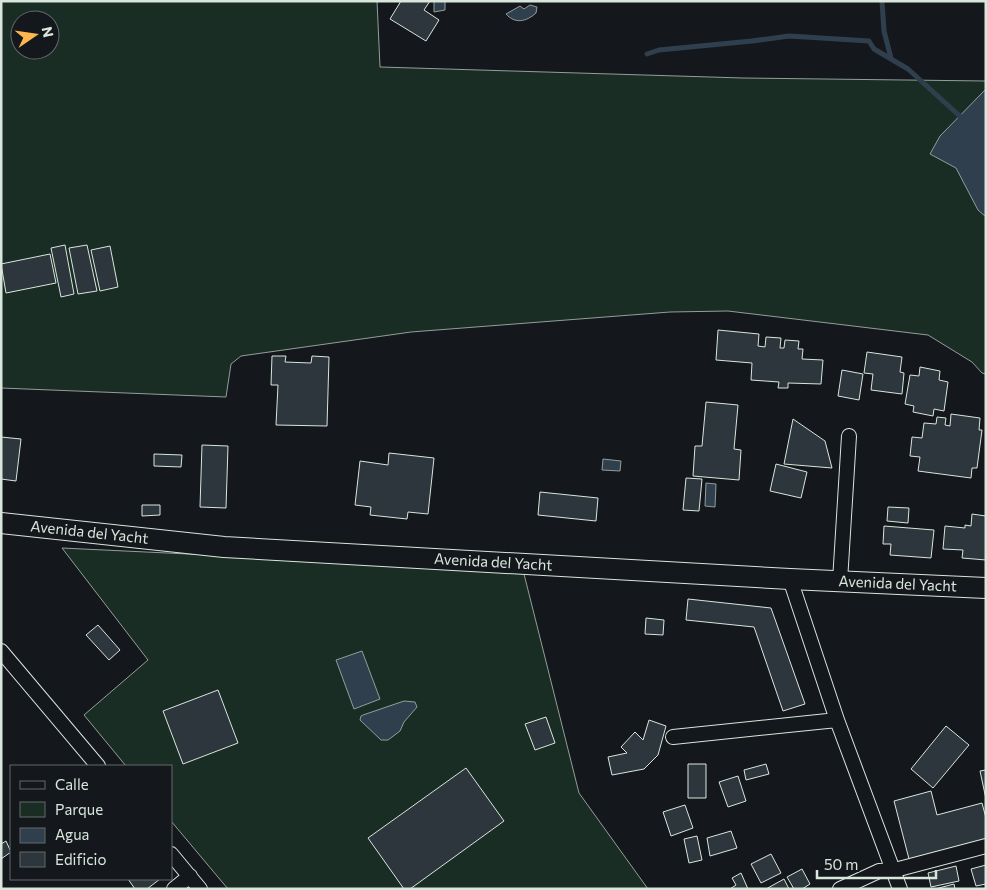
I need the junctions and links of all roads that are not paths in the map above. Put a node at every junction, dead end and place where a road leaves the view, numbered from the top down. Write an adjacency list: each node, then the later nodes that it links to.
1 (849, 436): 4 (street)
2 (1, 523): 3 (street, Avenida del Yacht)
3 (790, 579): 4 (street, Avenida del Yacht); 7 (street)
4 (840, 581): 5 (street, Avenida del Yacht)
5 (986, 588)
6 (1, 651): 9 (street)
7 (837, 720): 8 (street); 12 (street)
8 (673, 737)
9 (97, 765)
10 (986, 846): 12 (street)
11 (172, 855): 13 (street)
12 (895, 870): 16 (street); 17 (street)
13 (190, 876): 14 (street); 15 (street)
14 (174, 889)
15 (200, 889)
16 (840, 889)
17 (900, 889)

